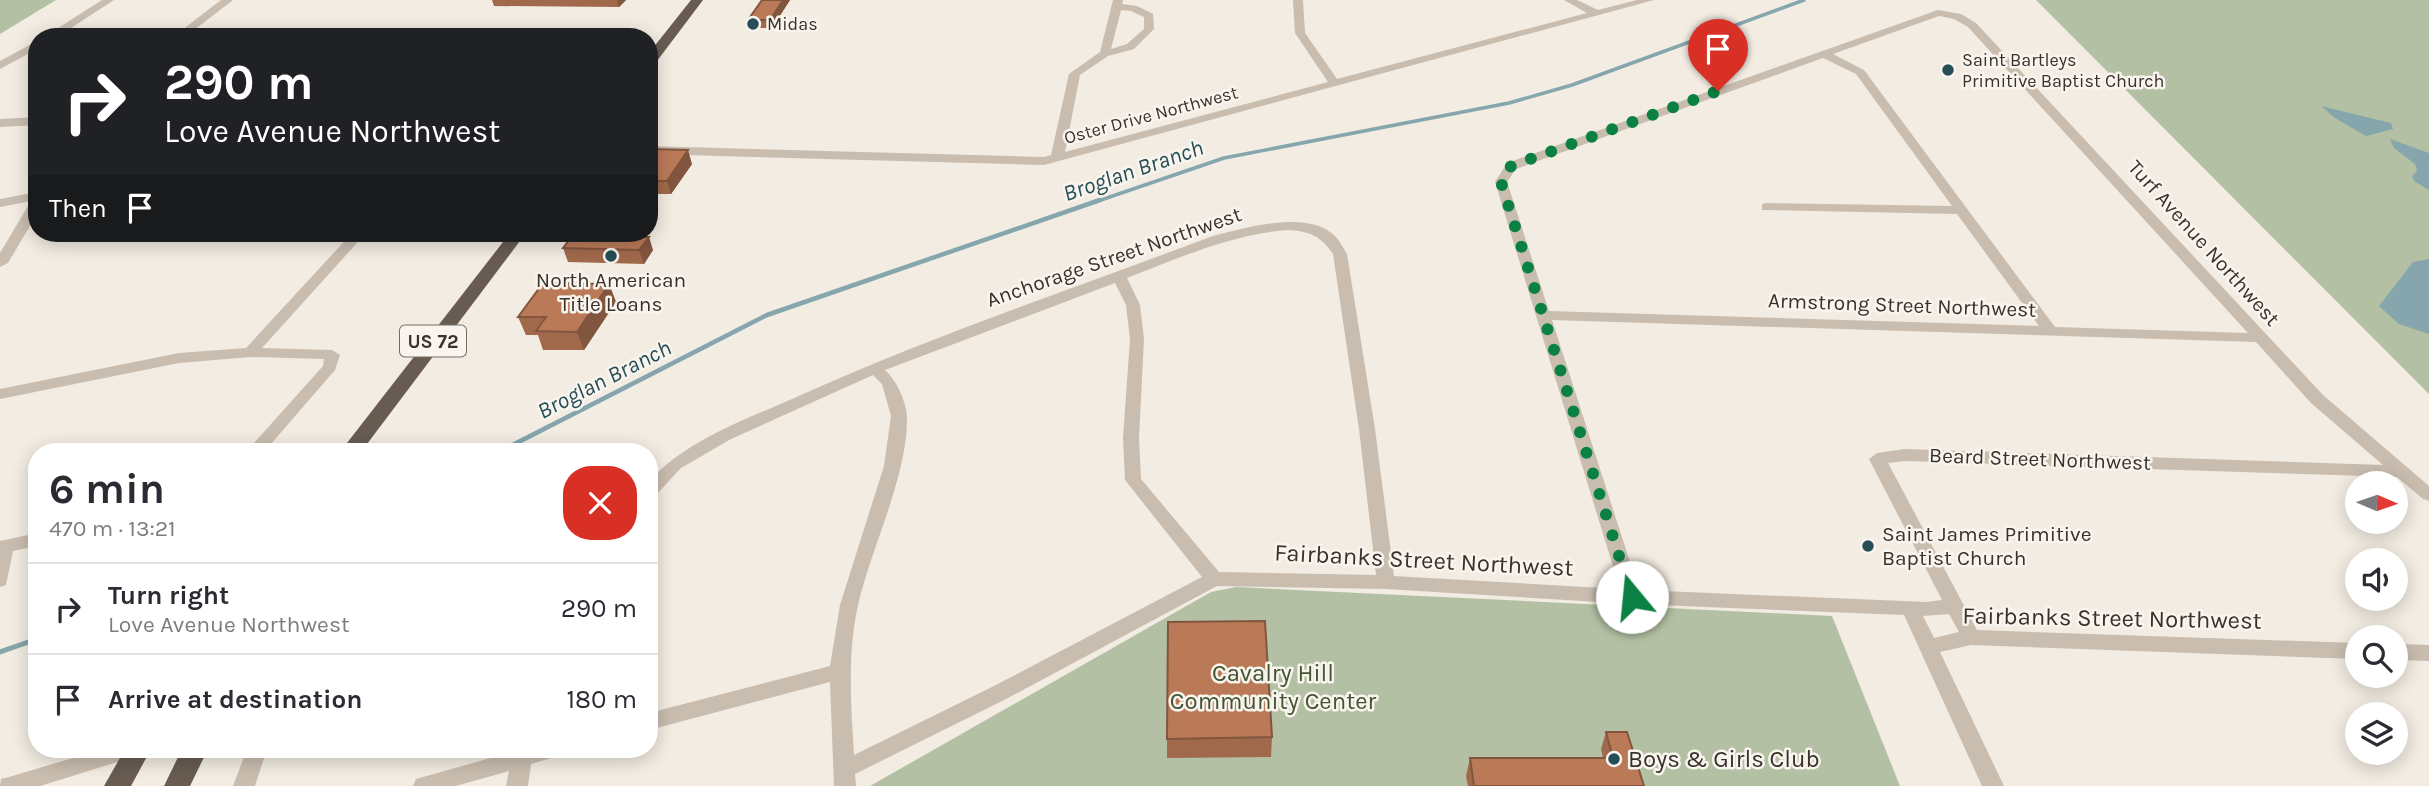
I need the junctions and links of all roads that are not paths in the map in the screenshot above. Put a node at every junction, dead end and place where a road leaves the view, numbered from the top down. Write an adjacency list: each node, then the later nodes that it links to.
1 (109, 0): 9 (street)
2 (228, 0): 10 (street)
3 (697, 0): 12 (highway)
4 (1298, 0): 16 (street)
5 (1569, 0): 8 (street)
6 (1649, 0): 8 (street, Oster Drive Northwest)
7 (1117, 3): 13 (street); 13 (street)
8 (1597, 14): 16 (street, Oster Drive Northwest)
9 (64, 28)
10 (190, 28)
11 (28, 49): 15 (street)
12 (658, 50)
13 (1105, 53): 20 (street)
14 (1822, 53): 24 (street); 30 (street); 32 (street, Turf Avenue Northwest)
15 (0, 66)
16 (1334, 83): 20 (street, Oster Drive Northwest)
17 (28, 121): 18 (street)
18 (0, 123)
19 (658, 150): 20 (street, Oster Drive Northwest)
20 (1057, 158)
21 (28, 198): 22 (street)
22 (0, 203)
23 (1768, 207): 24 (street)
24 (1962, 210): 31 (street)
25 (28, 217): 28 (street)
26 (351, 242): 33 (street)
27 (511, 242): 37 (highway, US 72)
28 (1, 263)
29 (1120, 278): 34 (street, Anchorage Street Northwest); 44 (street); 46 (street, Anchorage Street Northwest)
30 (1544, 315): 31 (street, Armstrong Street Northwest); 47 (street)
31 (2050, 331): 32 (street, Armstrong Street Northwest)
32 (2260, 338): 38 (street, Turf Avenue Northwest)
33 (250, 352): 35 (street); 36 (street)
34 (875, 368): 40 (street, Anchorage Street Northwest); 55 (street)
35 (0, 394)
36 (262, 443)
37 (356, 443)
38 (2404, 471): 48 (street, Beard Street Northwest)
39 (2408, 475): 41 (street, Turf Avenue Northwest)
40 (658, 483)
41 (2429, 495)
42 (28, 541): 43 (street)
43 (3, 547): 45 (street)
44 (1213, 579): 46 (street, Fairbanks Street Northwest); 63 (street, Fairbanks Street Northwest)
45 (0, 580)
46 (1386, 582): 47 (street, Fairbanks Street Northwest)
47 (1632, 597): 49 (street, Fairbanks Street Northwest)
48 (1955, 606): 49 (street, Fairbanks Street Northwest); 50 (street, Beard Street Northwest)
49 (1910, 608): 51 (street)
50 (1971, 637): 51 (street, Fairbanks Street Northwest); 52 (street, Fairbanks Street Northwest)
51 (1928, 646): 70 (street)
52 (2345, 651)
53 (2408, 652): 54 (street)
54 (2429, 653)
55 (839, 672): 56 (street); 63 (street)
56 (658, 720)
57 (104, 758): 64 (street)
58 (131, 758): 65 (highway)
59 (191, 758): 66 (highway)
60 (254, 758): 67 (street)
61 (509, 758): 68 (street)
62 (520, 758): 69 (street)
63 (845, 778)
64 (9, 786)
65 (117, 786)
66 (177, 786)
67 (244, 786)
68 (424, 786)
69 (517, 786)
70 (1993, 786)

